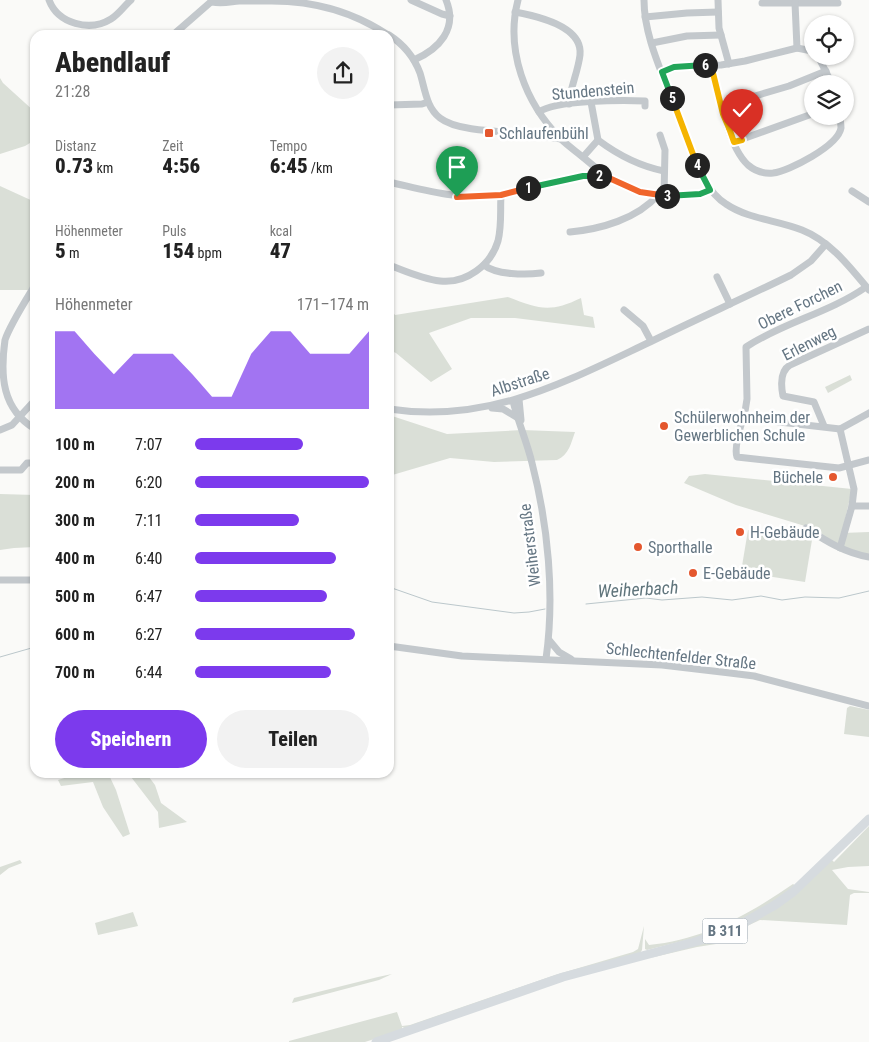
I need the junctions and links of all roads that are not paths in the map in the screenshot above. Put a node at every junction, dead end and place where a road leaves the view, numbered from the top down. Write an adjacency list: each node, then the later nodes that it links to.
1 (49, 0): 2 (street)
2 (131, 0)
3 (282, 0): 10 (street); 19 (street)
4 (412, 0): 16 (street)
5 (446, 0): 16 (street)
6 (518, 0): 14 (street)
7 (644, 0): 17 (street)
8 (718, 0): 15 (street)
9 (213, 1): 10 (street); 18 (street)
10 (236, 1)
11 (762, 3): 12 (street)
12 (795, 3): 13 (street); 23 (street)
13 (838, 3)
14 (515, 12): 34 (street); 38 (street)
15 (718, 12): 17 (street); 20 (street)
16 (450, 16): 25 (street)
17 (645, 17): 22 (street)
18 (179, 30)
19 (379, 30)
20 (721, 35): 22 (street); 26 (street)
21 (394, 39): 25 (street)
22 (652, 42): 30 (street)
23 (797, 48): 24 (street); 26 (street)
24 (804, 49)
25 (414, 60): 32 (street)
26 (729, 64): 27 (street)
27 (711, 65): 30 (street); 37 (street)
28 (823, 65): 29 (street)
29 (826, 71): 31 (street); 37 (street)
30 (662, 72): 52 (street)
31 (828, 75)
32 (428, 102): 35 (street); 42 (street)
33 (591, 102): 34 (street, Stundenstein); 36 (street, Stundenstein); 45 (street)
34 (569, 104): 38 (street, Stundenstein)
35 (394, 105)
36 (645, 106)
37 (721, 106): 46 (street)
38 (539, 112): 40 (street)
39 (804, 117): 46 (street)
40 (545, 121): 42 (street); 44 (street)
41 (841, 125): 46 (street)
42 (534, 134): 44 (street)
43 (660, 134): 48 (street)
44 (561, 139): 47 (street)
45 (598, 140): 47 (street); 48 (street)
46 (734, 142)
47 (585, 159): 49 (street); 50 (street)
48 (664, 170): 56 (street)
49 (583, 176): 50 (street); 55 (street)
50 (609, 178): 54 (street)
51 (394, 183): 55 (street)
52 (710, 190): 56 (street); 60 (street)
53 (852, 191): 57 (street)
54 (640, 192): 56 (street); 58 (street)
55 (501, 195): 61 (street)
56 (661, 195): 58 (street)
57 (869, 202)
58 (643, 207): 59 (street)
59 (570, 232)
60 (826, 244): 65 (street); 67 (street, Albstraße)
61 (484, 265): 62 (street); 63 (street)
62 (394, 266)
63 (541, 272)
64 (716, 277): 67 (street)
65 (868, 288): 78 (street, Obere Forchen)
66 (30, 294): 76 (street)
67 (730, 304): 70 (street, Albstraße)
68 (624, 310): 70 (street)
69 (869, 329): 80 (street, Erlenweg)
70 (651, 341): 71 (street, Albstraße)
71 (516, 400): 73 (street, Albstraße); 77 (street, Weiherstraße); 83 (street, Weiherstraße)
72 (30, 406): 76 (street)
73 (487, 407): 74 (street, Albstraße); 77 (street)
74 (394, 409)
75 (869, 413): 81 (street)
76 (20, 418): 79 (street); 82 (street)
77 (518, 418): 83 (street, Weiherstraße)
78 (744, 418): 80 (street); 86 (street)
79 (30, 425)
80 (824, 426): 81 (street)
81 (840, 428): 86 (street)
82 (0, 430)
83 (522, 430): 95 (street, Weiherstraße)
84 (869, 460): 86 (street)
85 (30, 463): 87 (street)
86 (849, 467): 88 (street)
87 (0, 470)
88 (852, 506): 89 (street); 91 (street)
89 (869, 506)
90 (806, 528): 91 (street)
91 (840, 548): 92 (street)
92 (869, 556)
93 (0, 580): 94 (street)
94 (30, 580)
95 (549, 640): 97 (street, Weiherstraße); 98 (street)
96 (394, 647): 97 (street, Schlechtenfelder Straße)
97 (546, 659): 98 (street, Schlechtenfelder Straße)
98 (575, 660): 99 (street, Schlechtenfelder Straße)
99 (869, 706)
100 (869, 819): 101 (main road, B 311)
101 (376, 1042)

